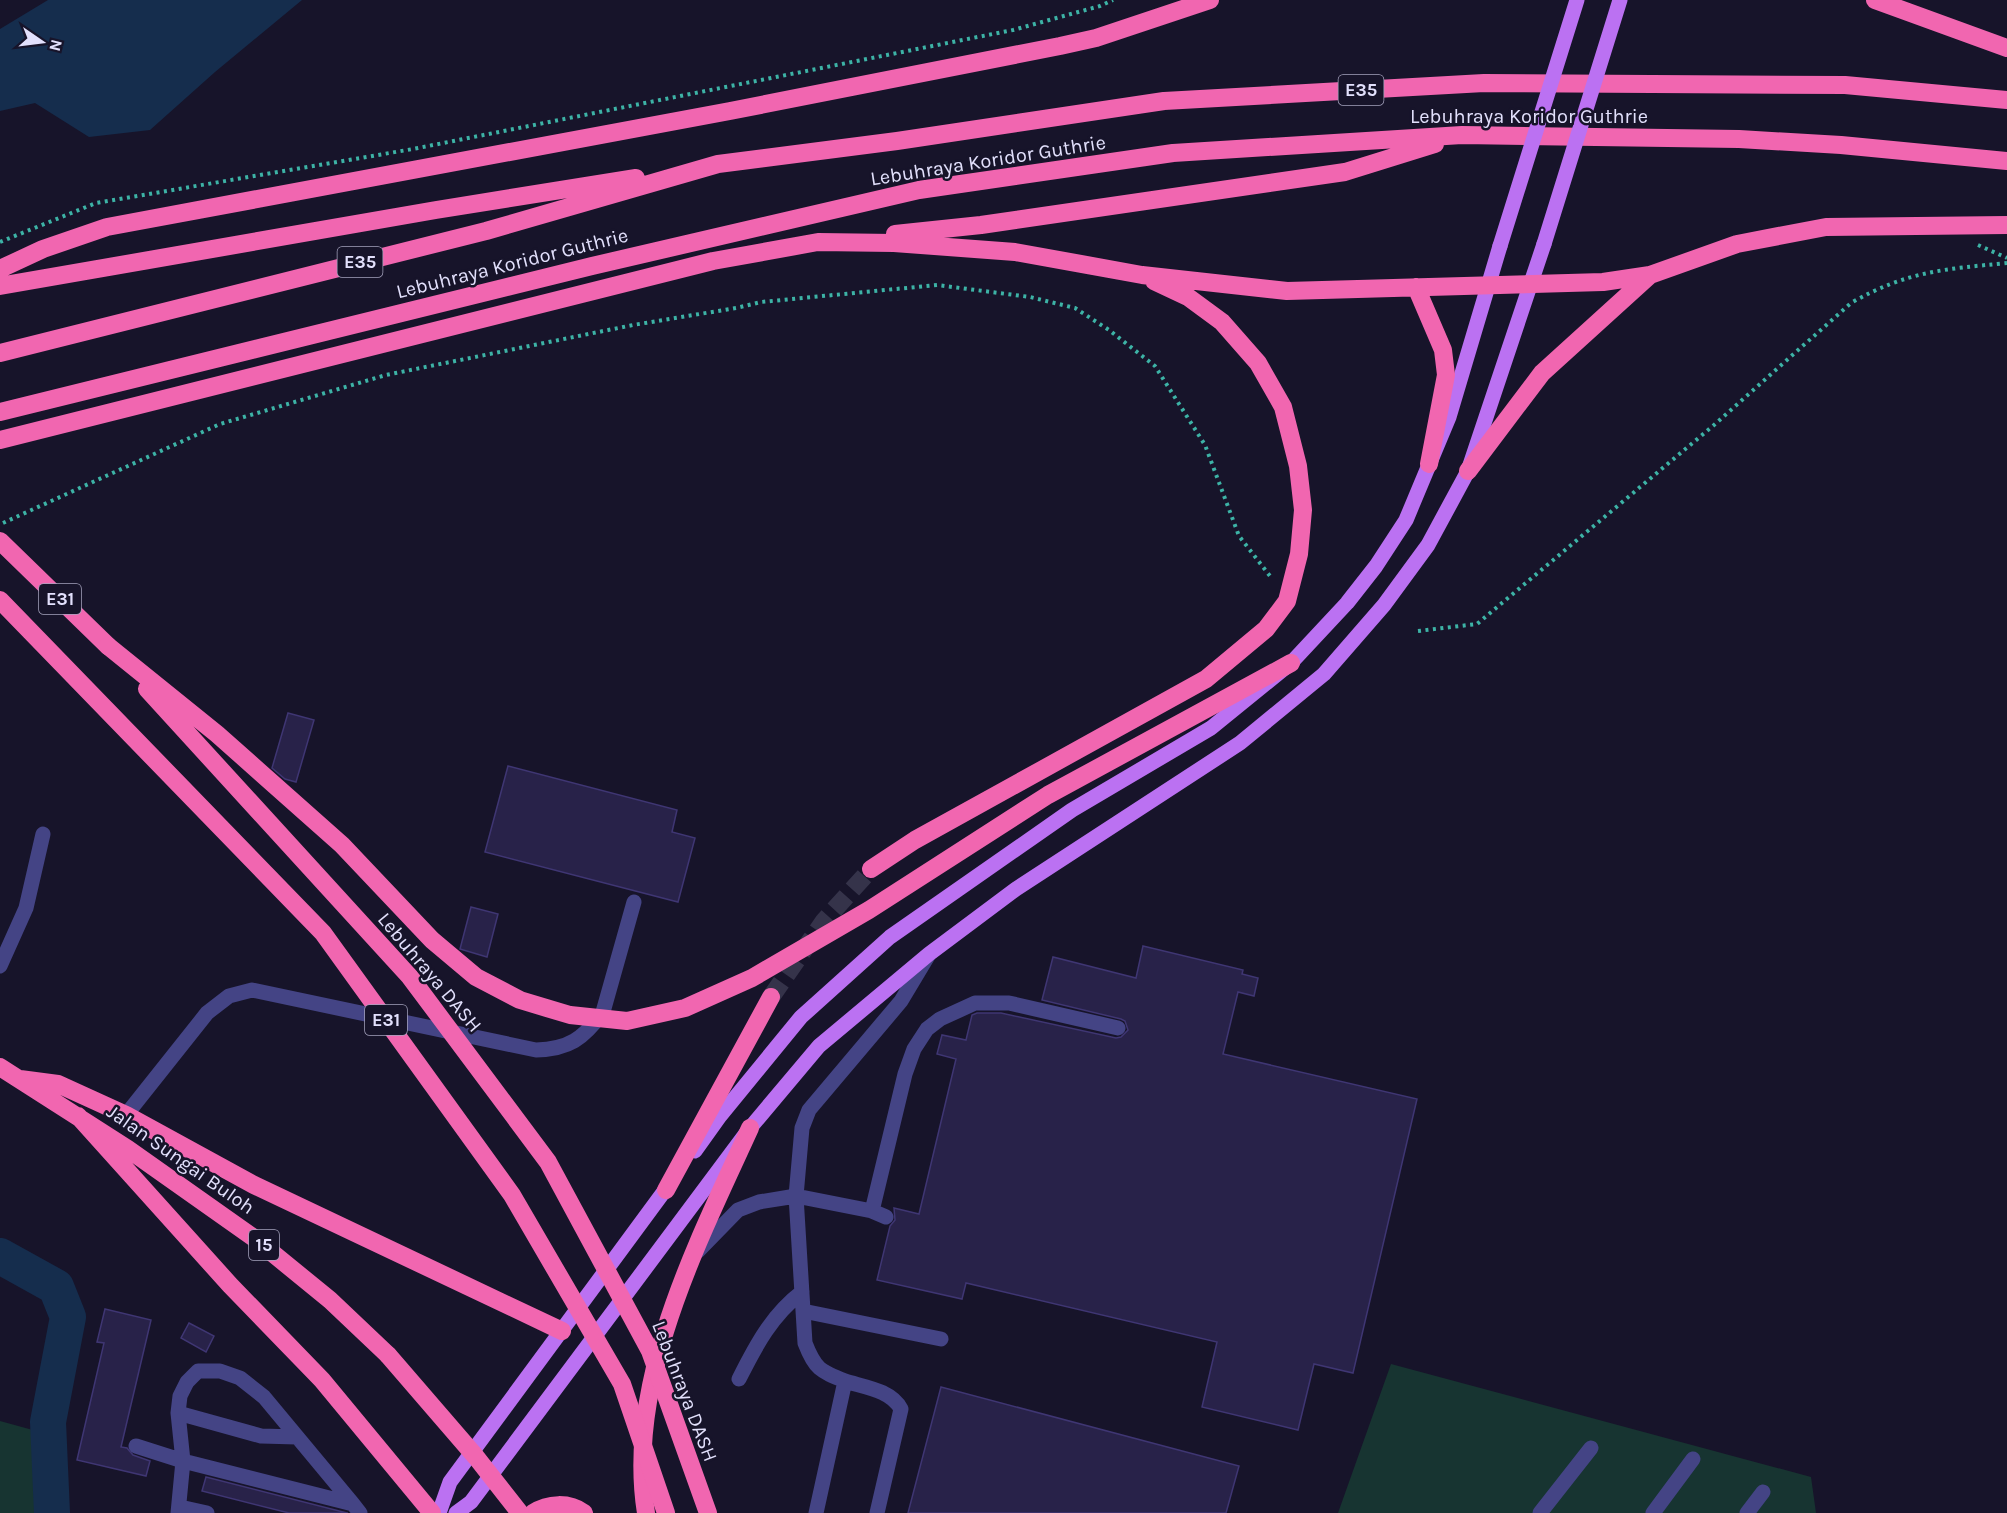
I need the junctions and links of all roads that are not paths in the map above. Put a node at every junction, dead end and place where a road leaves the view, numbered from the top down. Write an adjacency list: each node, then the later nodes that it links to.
1 (1210, 0): 12 (highway)
2 (1577, 0): 15 (main road, bridge)
3 (1620, 0): 16 (main road, bridge)
4 (1875, 0): 5 (highway)
5 (2007, 48)
6 (2007, 100): 9 (highway, Lebuhraya Koridor Guthrie / E35)
7 (1462, 135): 8 (highway, Lebuhraya Koridor Guthrie); 11 (highway); 20 (highway, Lebuhraya Koridor Guthrie)
8 (2007, 161)
9 (718, 164): 17 (highway); 19 (highway, Lebuhraya Koridor Guthrie / E35)
10 (2007, 225): 14 (highway)
11 (818, 242): 13 (highway); 21 (highway)
12 (0, 269)
13 (1142, 275): 18 (highway); 29 (highway)
14 (1650, 275): 16 (highway); 23 (highway)
15 (1490, 285): 16 (highway); 18 (highway); 22 (main road)
16 (1531, 285): 23 (main road)
17 (0, 286)
18 (1416, 287): 22 (highway)
19 (0, 353)
20 (0, 412)
21 (3, 439)
22 (1429, 464): 27 (main road)
23 (1468, 471): 31 (main road)
24 (0, 541): 26 (highway, Lebuhraya DASH / E31)
25 (0, 600): 66 (highway, E31, bridge)
26 (108, 646): 27 (highway, bridge); 67 (highway, Lebuhraya DASH / E31, bridge)
27 (1291, 663): 40 (main road)
28 (43, 834): 32 (street)
29 (872, 869)
30 (634, 902): 37 (street)
31 (929, 954): 39 (main road); 41 (street)
32 (0, 966)
33 (771, 997): 40 (highway)
34 (1118, 1028): 41 (street)
35 (0, 1067): 36 (highway, Jalan Sungai Buloh / 15)
36 (20, 1079): 37 (highway); 38 (highway, Jalan Sungai Buloh / 15)
37 (126, 1115): 45 (highway)
38 (78, 1116): 59 (highway); 62 (highway, Jalan Sungai Buloh / 15, bridge)
39 (750, 1128): 42 (highway); 61 (main road)
40 (666, 1190): 45 (main road)
41 (796, 1196): 42 (street); 43 (street)
42 (690, 1258): 65 (highway)
43 (802, 1292): 44 (street); 47 (street)
44 (803, 1311): 46 (street); 48 (street)
45 (562, 1331): 60 (main road)
46 (941, 1339)
47 (740, 1379)
48 (845, 1381): 68 (street); 69 (street)
49 (178, 1413): 50 (street); 50 (street); 54 (street)
50 (297, 1437): 56 (street)
51 (136, 1446): 54 (street)
52 (1591, 1448): 70 (street)
53 (1693, 1459): 71 (street)
54 (183, 1461): 56 (street); 57 (street)
55 (1762, 1492): 72 (street)
56 (357, 1508)
57 (179, 1510): 58 (street)
58 (207, 1513)
59 (432, 1513)
60 (439, 1513)
61 (456, 1513)
62 (520, 1513)
63 (533, 1513): 64 (highway)
64 (584, 1513)
65 (646, 1513)
66 (666, 1513)
67 (708, 1513)
68 (816, 1513)
69 (877, 1513)
70 (1540, 1513)
71 (1653, 1513)
72 (1747, 1513)

